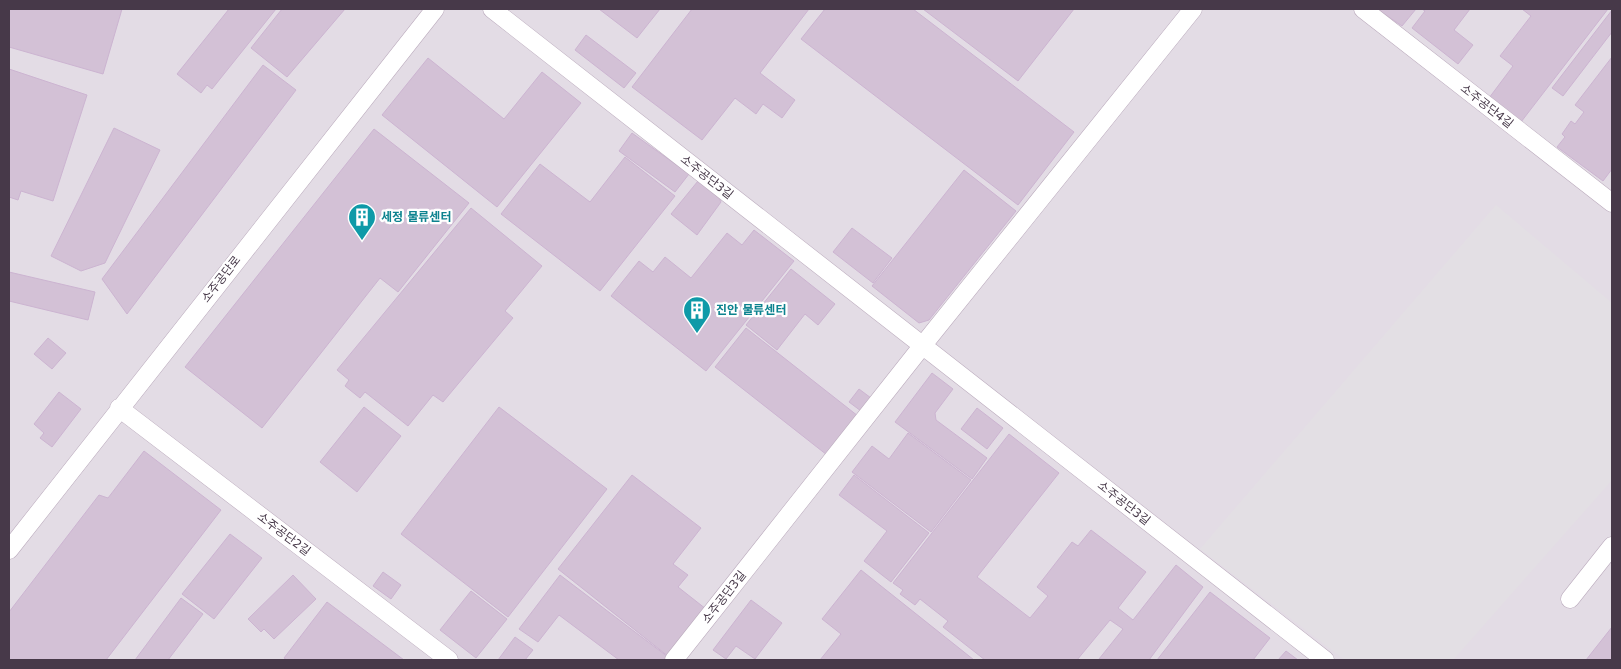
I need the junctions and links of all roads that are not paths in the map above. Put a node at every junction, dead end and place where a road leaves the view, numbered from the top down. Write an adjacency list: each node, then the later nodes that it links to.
1 (435, 9): 7 (street, 소주공단로)
2 (492, 9): 6 (street, 소주공단3길)
3 (1193, 9): 6 (street)
4 (1363, 9): 5 (street, 소주공단4길)
5 (1612, 203)
6 (922, 345): 12 (street, 소주공단3길); 13 (street, 소주공단3길)
7 (119, 408): 9 (street, 소주공단로); 11 (street, 소주공단2길)
8 (1612, 546): 10 (street)
9 (9, 550)
10 (1570, 599)
11 (449, 660)
12 (674, 660)
13 (1325, 660)

